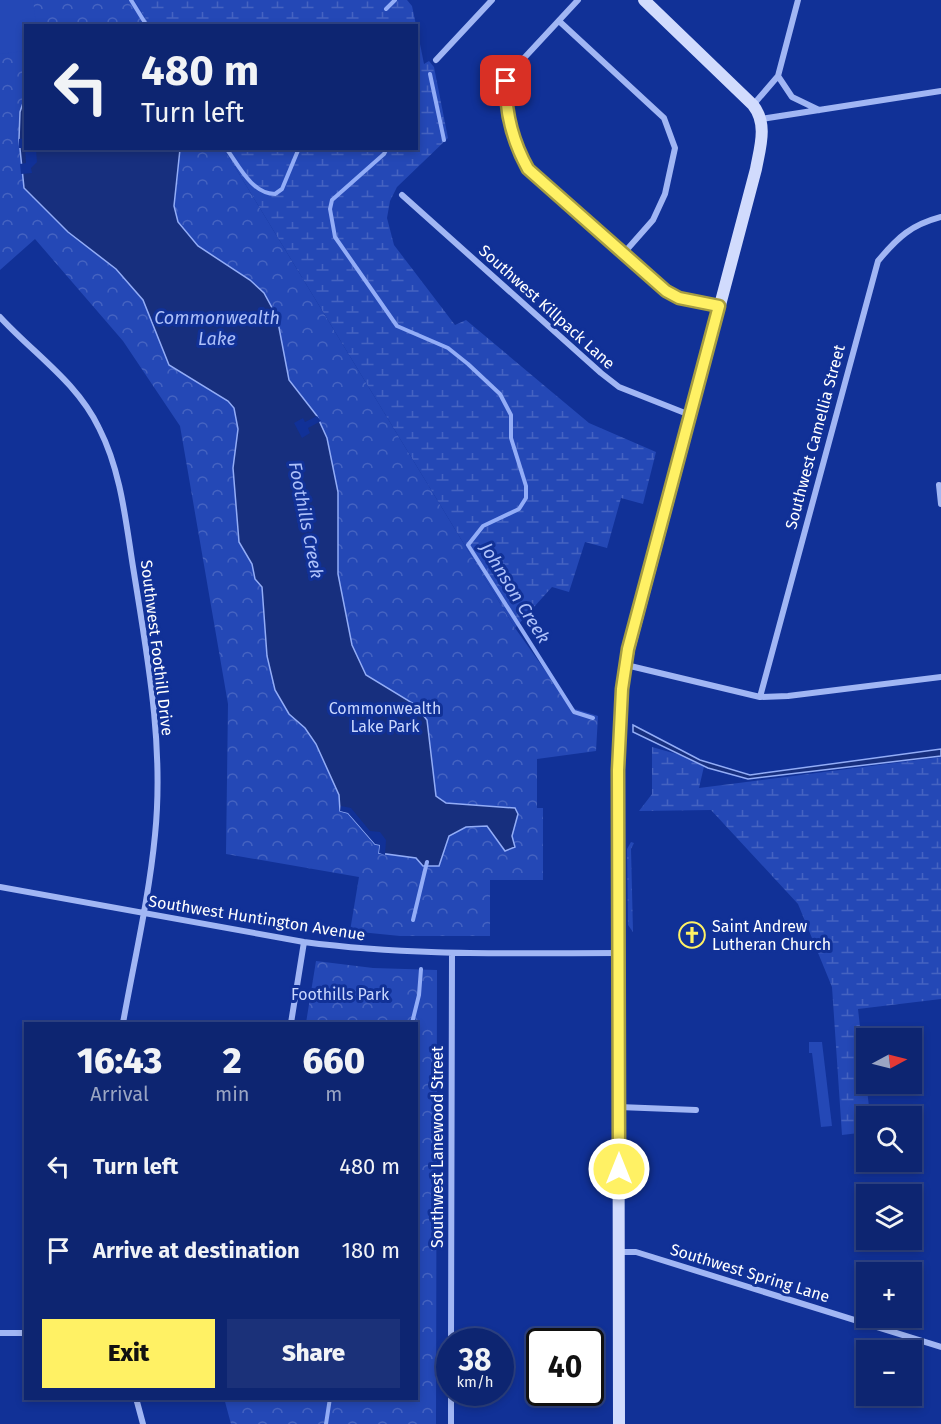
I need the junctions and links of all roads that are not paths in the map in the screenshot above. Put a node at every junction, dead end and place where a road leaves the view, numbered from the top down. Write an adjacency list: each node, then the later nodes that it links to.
1 (492, 0): 6 (street)
2 (578, 0): 5 (street)
3 (644, 0): 9 (street)
4 (798, 0): 7 (street)
5 (559, 21): 14 (street); 14 (street)
6 (436, 60)
7 (778, 76): 9 (street); 10 (street)
8 (941, 91): 10 (street)
9 (753, 105): 11 (street)
10 (819, 110): 11 (street)
11 (761, 119): 15 (street)
12 (402, 195): 17 (street, Southwest Killpack Lane)
13 (941, 217): 22 (street, Southwest Camellia Street)
14 (623, 254): 15 (street)
15 (719, 306): 17 (street)
16 (0, 318): 24 (street, Southwest Foothill Drive)
17 (690, 415): 20 (street)
18 (939, 485): 19 (street)
19 (941, 504)
20 (625, 665): 22 (street); 27 (street)
21 (941, 677): 22 (street)
22 (760, 697)
23 (0, 887): 24 (street, Southwest Huntington Avenue)
24 (143, 913): 25 (street, Southwest Huntington Avenue); 28 (street, Southwest Foothill Drive)
25 (304, 942): 26 (street, Southwest Huntington Avenue); 29 (street)
26 (452, 953): 27 (street, Southwest Huntington Avenue); 33 (street, Southwest Lanewood Street)
27 (619, 953): 30 (street)
28 (123, 1022)
29 (291, 1022)
30 (618, 1107): 31 (street); 32 (street)
31 (696, 1110)
32 (619, 1252): 36 (street, Southwest Spring Lane); 41 (street)
33 (451, 1328)
34 (0, 1333): 35 (street)
35 (24, 1334)
36 (941, 1347)
37 (137, 1400): 39 (street)
38 (451, 1406): 40 (street)
39 (143, 1424)
40 (451, 1424)
41 (619, 1424)

